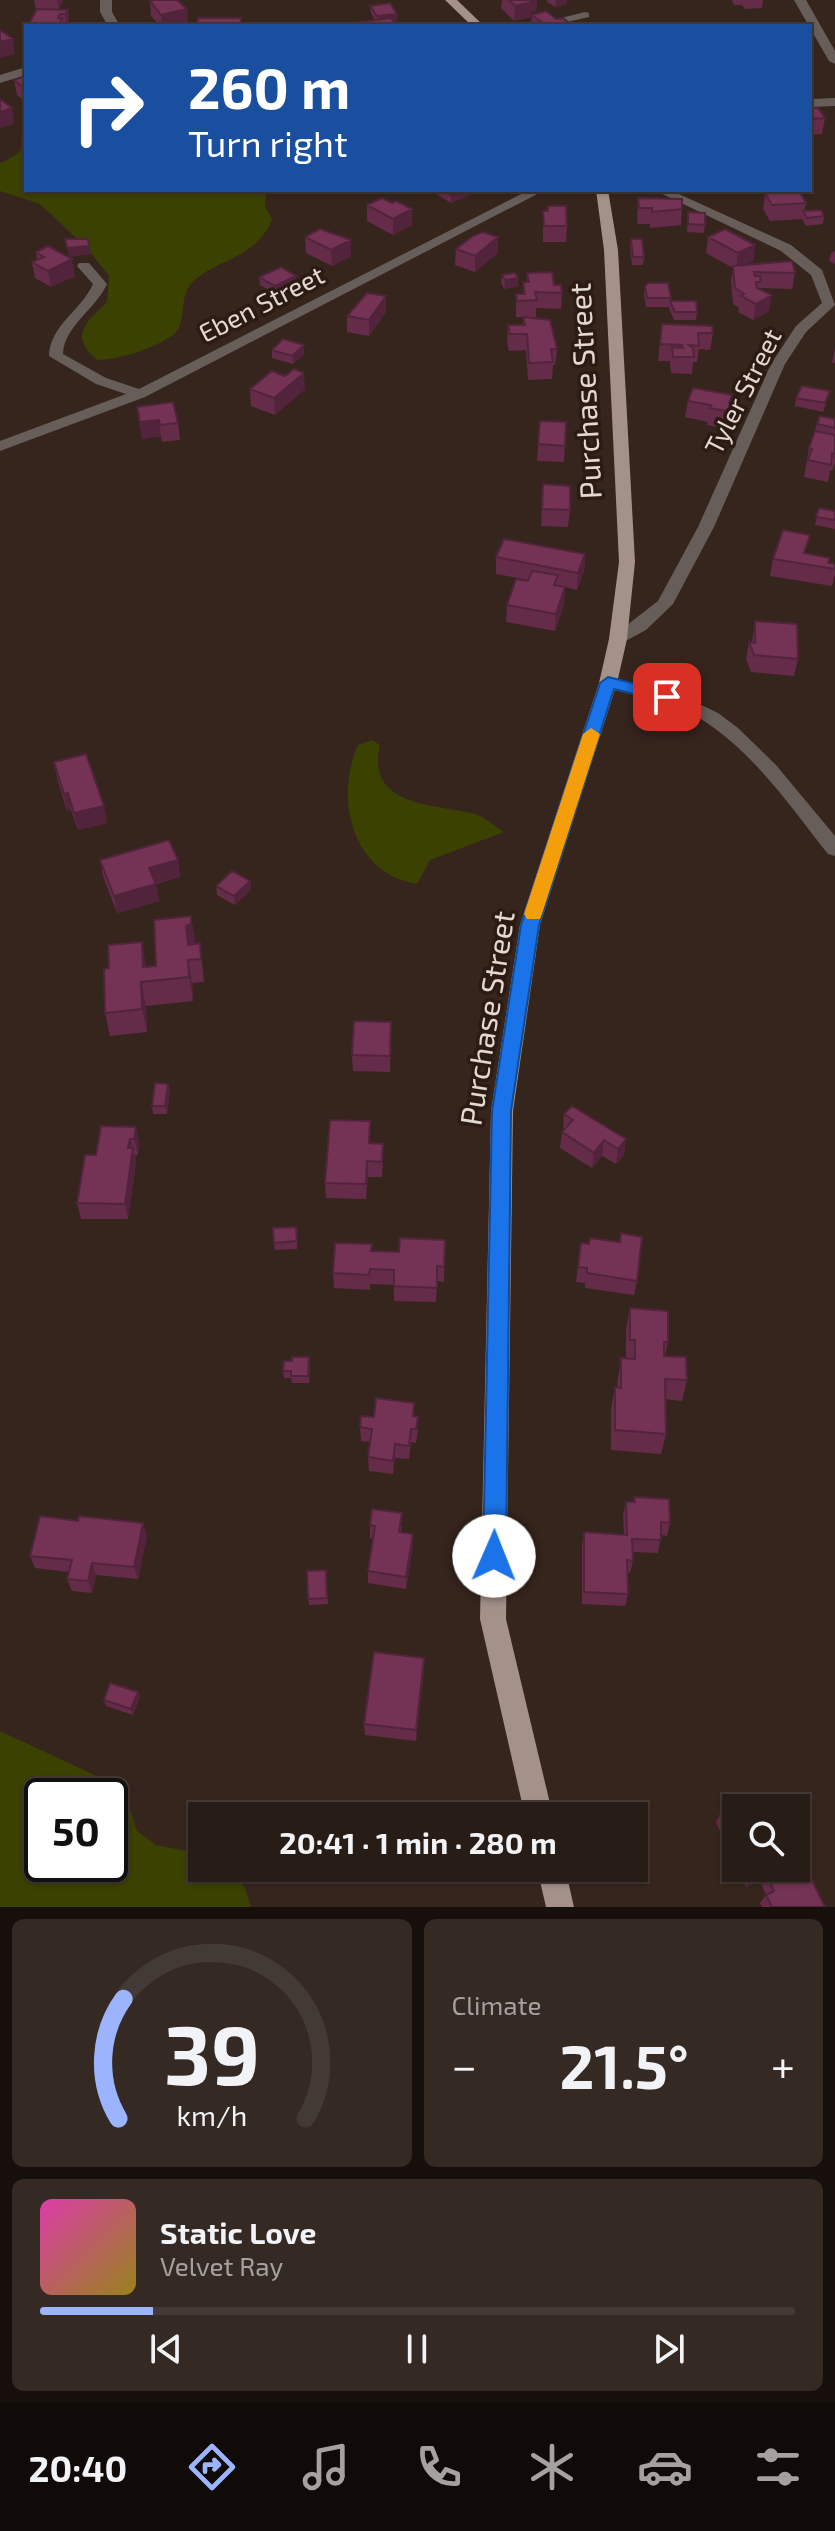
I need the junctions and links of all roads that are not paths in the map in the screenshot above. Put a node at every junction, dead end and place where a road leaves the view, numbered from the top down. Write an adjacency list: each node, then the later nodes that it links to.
1 (106, 0): 5 (street)
2 (451, 0): 6 (main road)
3 (800, 0): 8 (street)
4 (585, 15): 7 (street)
5 (113, 24)
6 (476, 24)
7 (544, 24)
8 (835, 61)
9 (24, 72): 10 (street)
10 (0, 79)
11 (835, 102): 12 (street)
12 (812, 103)
13 (535, 192): 18 (street, Eben Street)
14 (602, 192): 20 (main road, Purchase Street)
15 (664, 192): 17 (street, Tyler Street)
16 (84, 266): 18 (street)
17 (832, 306): 20 (street, Tyler Street)
18 (140, 394): 19 (street, Eben Street)
19 (0, 446)
20 (618, 639): 21 (main road, Purchase Street)
21 (608, 683): 22 (street); 23 (main road, Purchase Street)
22 (835, 849)
23 (536, 1802)
24 (554, 1882): 25 (main road)
25 (560, 1907)

